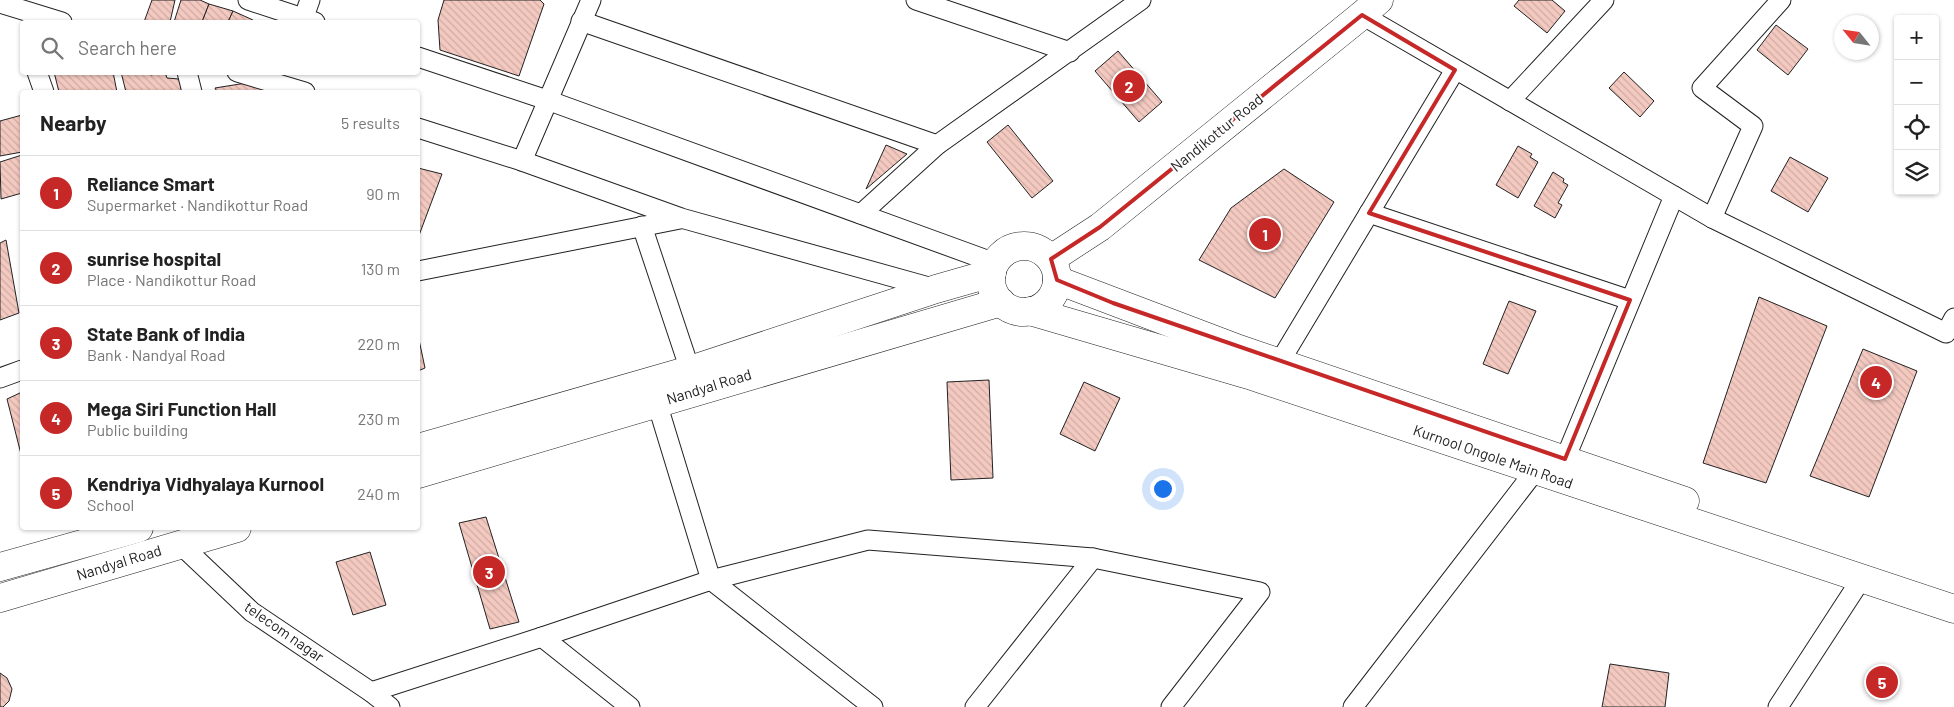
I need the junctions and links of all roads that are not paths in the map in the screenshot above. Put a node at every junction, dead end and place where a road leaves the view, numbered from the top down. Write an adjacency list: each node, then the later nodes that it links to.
1 (248, 0): 12 (street)
2 (310, 0): 13 (street)
3 (591, 0): 14 (street)
4 (916, 0): 8 (street)
5 (1141, 0): 16 (street)
6 (1604, 0): 27 (street)
7 (1781, 0): 35 (street)
8 (966, 8): 16 (street)
9 (1370, 8): 18 (street); 38 (main road, Nandikottur Road)
10 (5, 9): 11 (street); 15 (street)
11 (53, 20)
12 (304, 20)
13 (307, 20)
14 (582, 21): 26 (street); 29 (street)
15 (20, 26)
16 (1070, 52): 29 (street)
17 (420, 58): 26 (street)
18 (1455, 70): 27 (street); 32 (street)
19 (38, 75): 23 (street)
20 (188, 75): 24 (street)
21 (258, 75): 22 (street)
22 (280, 78): 25 (street)
23 (43, 90)
24 (192, 90)
25 (301, 90)
26 (547, 100): 30 (street); 33 (street)
27 (1510, 101): 31 (street)
28 (420, 129): 30 (street)
29 (937, 145): 33 (street)
30 (522, 161): 34 (street)
31 (1674, 196): 35 (street); 41 (street)
32 (1369, 213): 41 (street); 45 (street)
33 (861, 214): 37 (street)
34 (681, 218): 36 (street); 40 (street)
35 (1712, 218): 44 (street)
36 (642, 226): 39 (street); 46 (street)
37 (993, 268): 38 (main road); 40 (main road, Nandyal Road); 42 (main road)
38 (1054, 270): 43 (main road); 45 (main road, Kurnool Ongole Main Road)
39 (420, 271)
40 (936, 289): 46 (main road, Nandyal Road)
41 (1630, 300): 51 (street)
42 (1001, 302): 43 (main road); 49 (main road, Nandyal Road)
43 (1030, 311): 52 (main road, Kurnool Ongole Main Road)
44 (1954, 318)
45 (1279, 363): 51 (main road, Kurnool Ongole Main Road)
46 (690, 370): 50 (main road, Nandyal Road)
47 (20, 371): 48 (street)
48 (0, 378)
49 (657, 403): 53 (main road, Nandyal Road); 60 (street)
50 (420, 447)
51 (1564, 459): 61 (main road, Kurnool Ongole Main Road)
52 (1535, 471): 59 (main road, Kurnool Ongole Main Road); 71 (street)
53 (420, 473)
54 (132, 530): 58 (main road, Nandyal Road)
55 (230, 530): 56 (main road, Nandyal Road)
56 (180, 544): 62 (main road, Nandyal Road); 65 (street, telecom nagar)
57 (1094, 558): 60 (street); 69 (street); 70 (street)
58 (0, 567)
59 (1862, 578): 63 (main road, Kurnool Ongole Main Road); 72 (street)
60 (711, 580): 64 (street); 68 (street)
61 (1954, 592)
62 (0, 598)
63 (1954, 609)
64 (542, 637): 65 (street); 67 (street)
65 (372, 692): 66 (street, telecom nagar)
66 (390, 707)
67 (630, 707)
68 (873, 707)
69 (975, 707)
70 (1171, 707)
71 (1353, 707)
72 (1778, 707)

